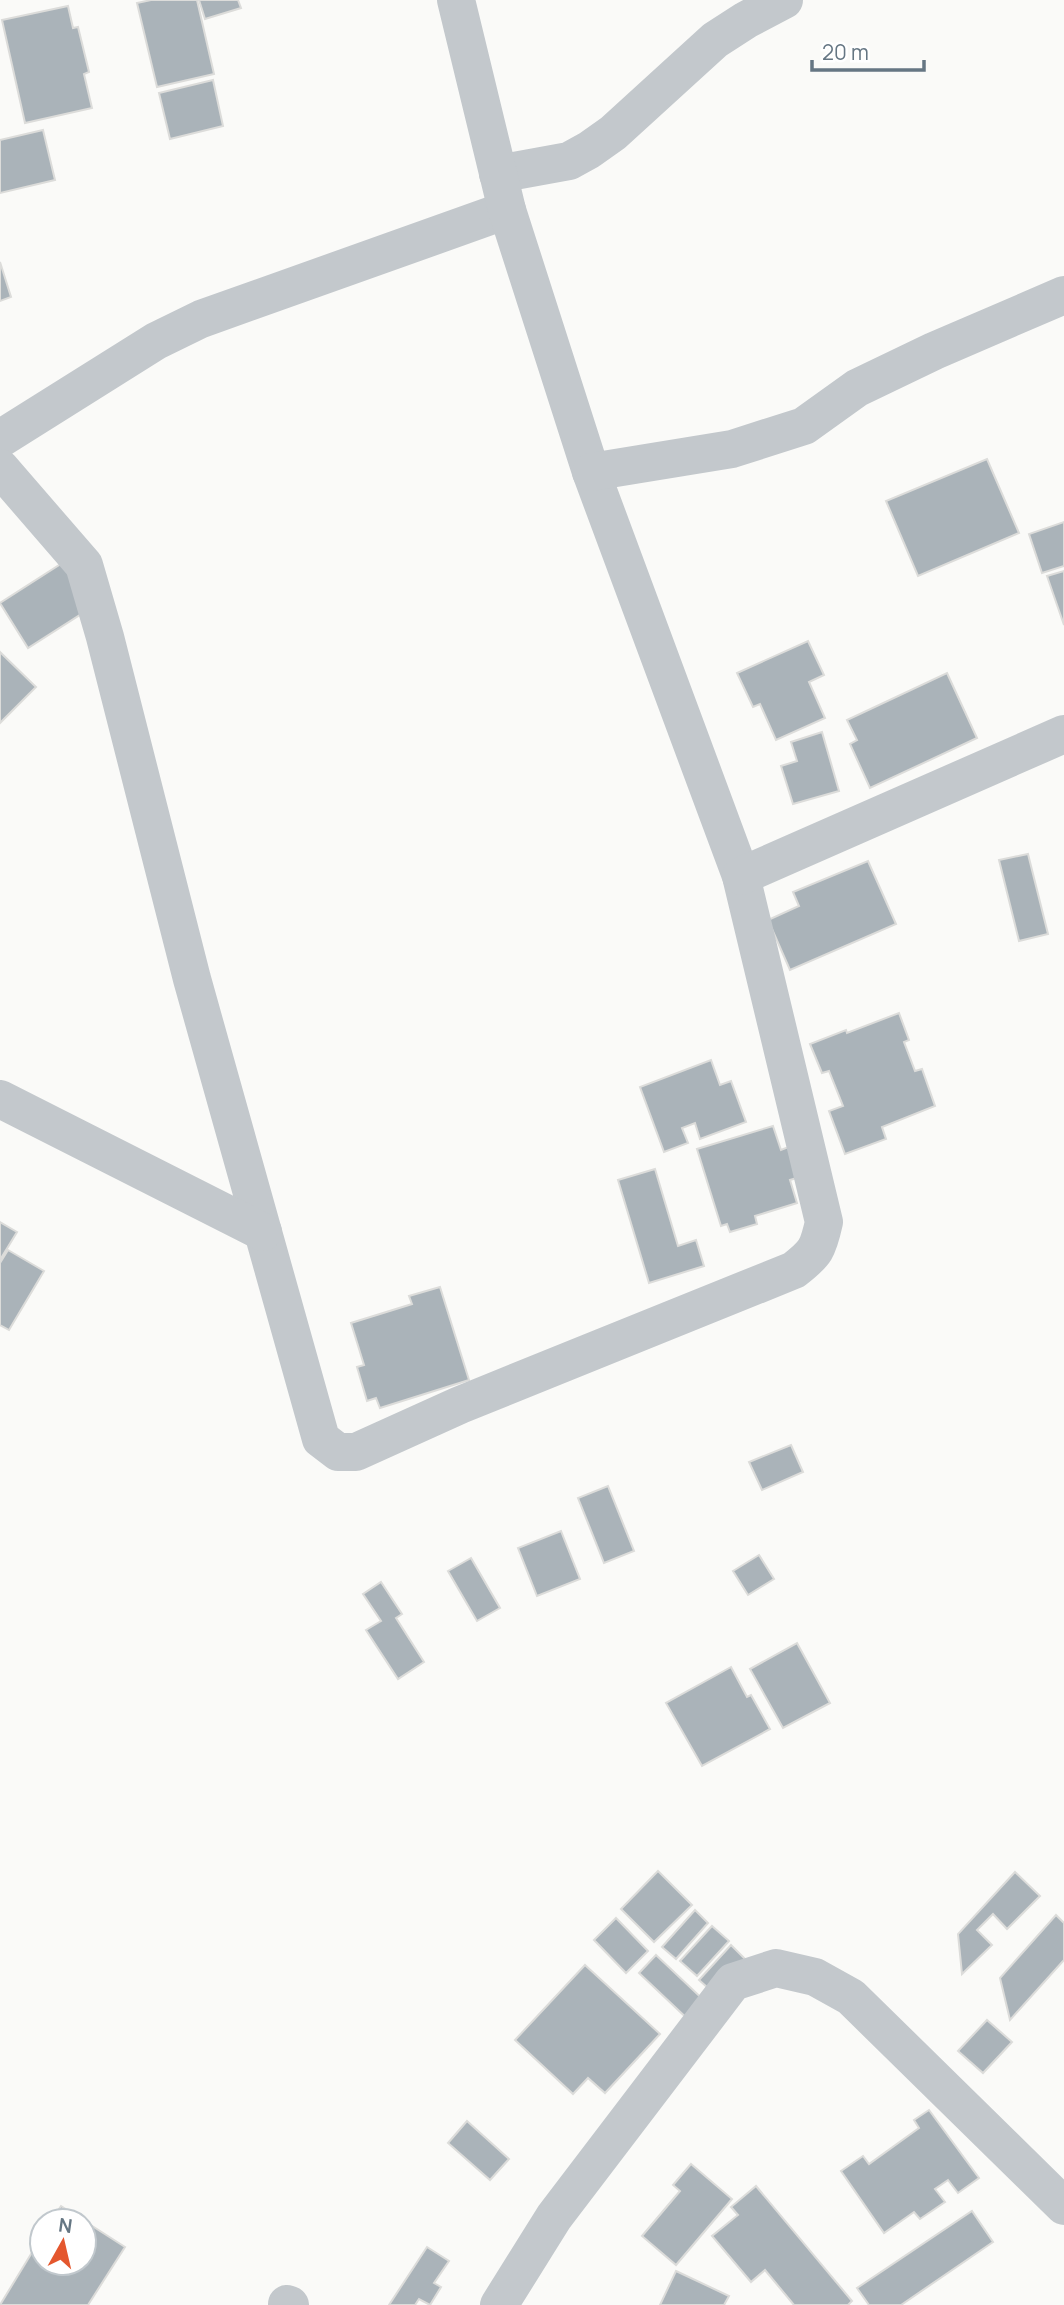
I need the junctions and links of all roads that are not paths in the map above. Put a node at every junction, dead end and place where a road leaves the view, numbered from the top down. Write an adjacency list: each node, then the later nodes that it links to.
1 (456, 0): 3 (street)
2 (784, 0): 3 (street)
3 (502, 192): 5 (street); 7 (street)
4 (1064, 295): 7 (street)
5 (0, 439)
6 (0, 468): 11 (street)
7 (591, 472): 9 (street)
8 (1064, 734): 9 (street)
9 (741, 876): 11 (street)
10 (0, 1099): 11 (street)
11 (263, 1232)
12 (1064, 2206): 13 (street)
13 (499, 2305)

